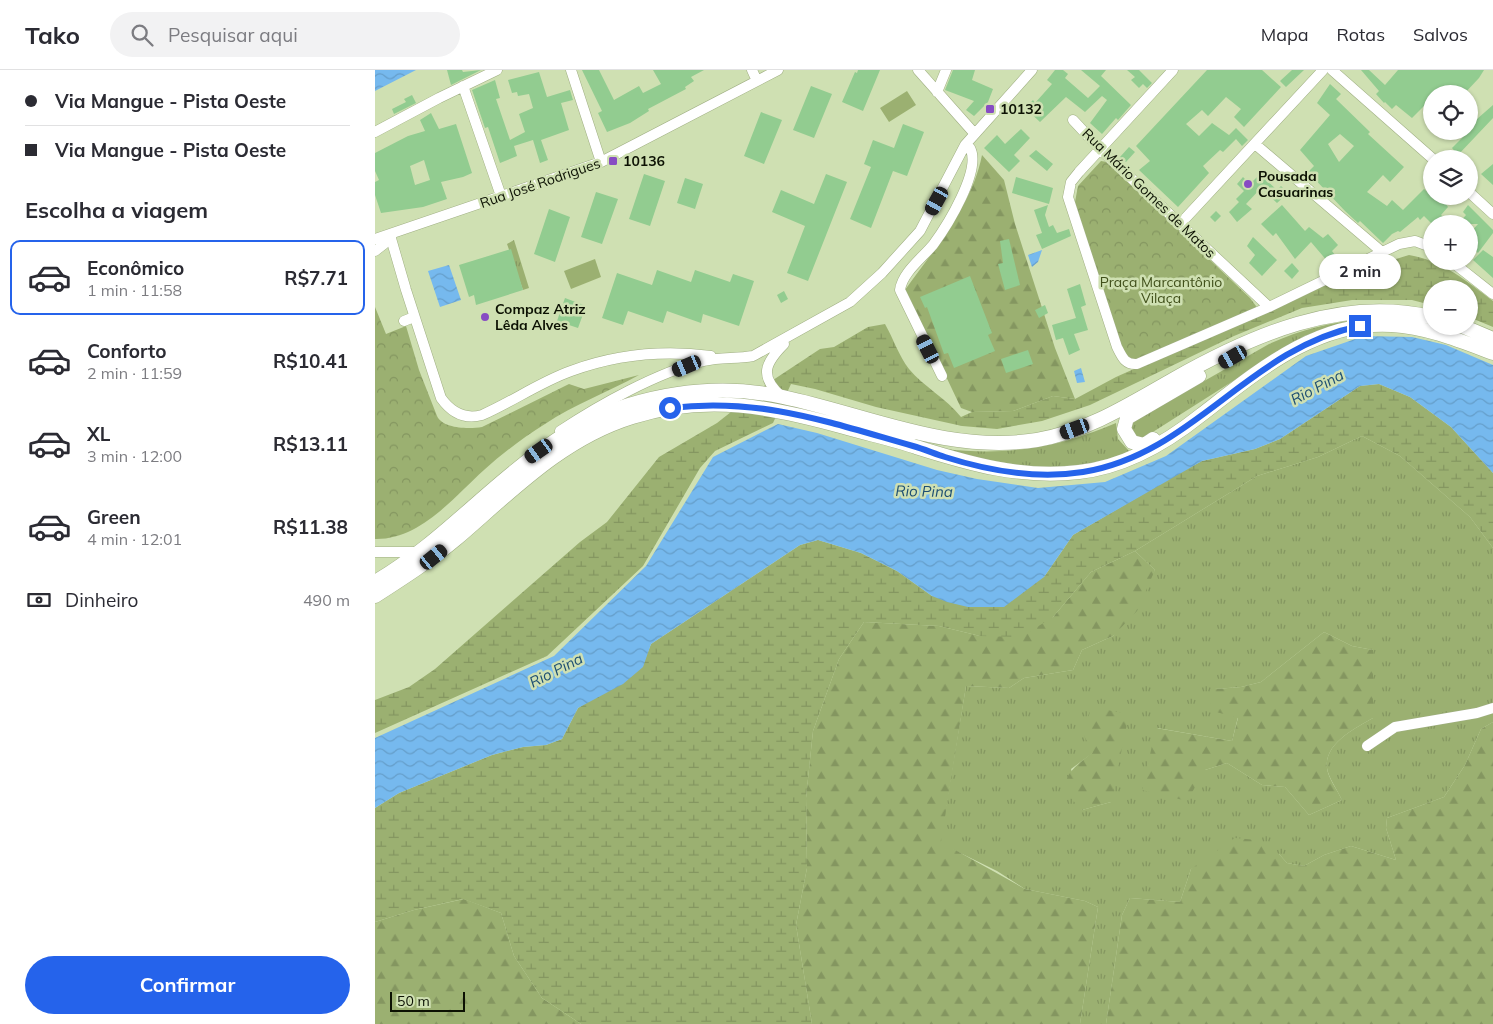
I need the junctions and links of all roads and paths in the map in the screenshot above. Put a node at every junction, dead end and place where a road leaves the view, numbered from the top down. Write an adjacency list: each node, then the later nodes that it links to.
1 (497, 70): 12 (street)
2 (571, 70): 21 (street)
3 (752, 70): 11 (street)
4 (778, 70): 11 (street, Rua José Rodrigues)
5 (918, 70): 13 (street)
6 (946, 70): 13 (street)
7 (1032, 70): 16 (street)
8 (1173, 70): 19 (street)
9 (1323, 70): 17 (street)
10 (1332, 70): 20 (street)
11 (757, 82): 21 (street, Rua José Rodrigues)
12 (463, 86): 15 (street); 22 (street)
13 (937, 92): 16 (street)
14 (1073, 120): 19 (street, Rua Mário Gomes de Matos)
15 (375, 132)
16 (974, 133): 18 (street)
17 (1255, 144): 25 (street); 30 (street)
18 (965, 145): 37 (street); 41 (street)
19 (1101, 150): 25 (street, Rua Mário Gomes de Matos); 33 (street)
20 (1423, 150)
21 (601, 162): 22 (street, Rua José Rodrigues)
22 (501, 196): 26 (street, Rua José Rodrigues)
23 (1478, 200): 24 (street)
24 (1493, 214)
25 (1180, 224): 33 (street, Rua Mário Gomes de Matos)
26 (390, 235): 27 (street, Rua José Rodrigues); 29 (street); 40 (street)
27 (375, 239)
28 (1423, 244): 30 (street)
29 (375, 251)
30 (1381, 252): 33 (street)
31 (1462, 270): 32 (street)
32 (1493, 294)
33 (1269, 307)
34 (1423, 316): 35 (main road)
35 (1273, 332): 43 (main road); 44 (main road)
36 (1478, 333): 38 (main road)
37 (794, 335): 40 (street); 42 (street)
38 (1493, 339)
39 (1493, 353): 43 (main road)
40 (720, 358): 45 (street)
41 (942, 376)
42 (781, 396): 44 (main road); 45 (main road)
43 (1215, 405): 44 (main road)
44 (795, 406): 49 (main road)
45 (523, 462): 47 (main road)
46 (375, 552): 47 (street)
47 (419, 552): 48 (main road)
48 (375, 582)
49 (375, 596)
50 (1493, 708): 51 (street)
51 (1367, 746)

